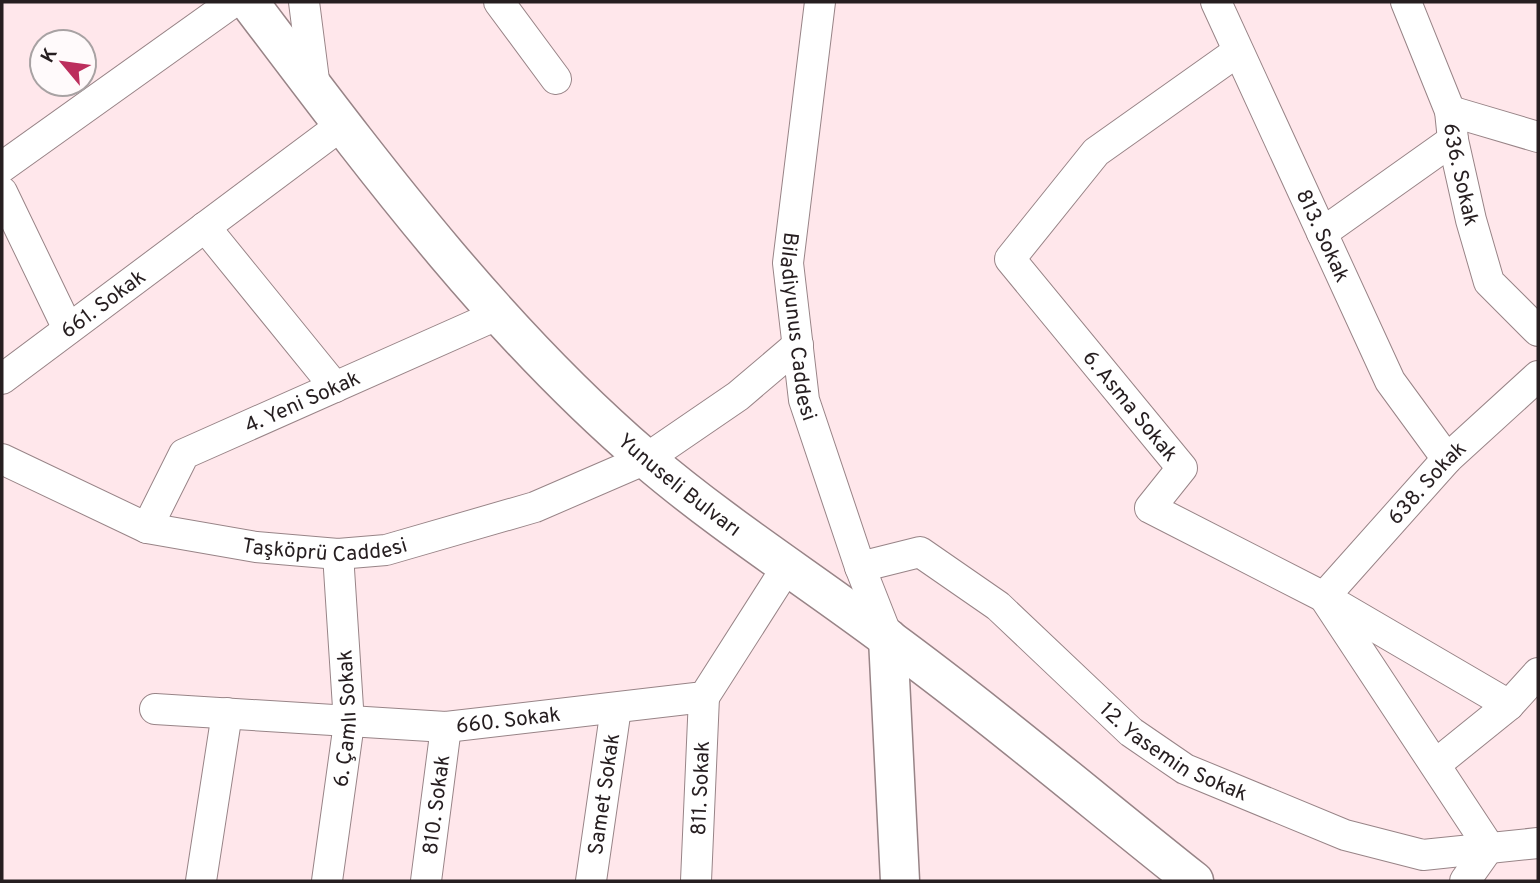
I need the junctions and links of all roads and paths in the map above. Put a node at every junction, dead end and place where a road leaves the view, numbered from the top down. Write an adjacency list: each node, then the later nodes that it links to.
1 (233, 2): 15 (street)
2 (249, 2): 10 (main road, Yunuseli Bulvarı)
3 (304, 2): 10 (street)
4 (499, 2): 9 (street)
5 (820, 2): 22 (street, Biladiyunus Caddesi)
6 (1216, 2): 8 (street, 813. Sokak)
7 (1406, 2): 11 (street, 636. Sokak)
8 (1237, 52): 18 (street, 813. Sokak); 33 (street, 6. Asma Sokak)
9 (556, 79)
10 (315, 89): 12 (main road, Yunuseli Bulvarı)
11 (1450, 111): 13 (street); 14 (street, 636. Sokak)
12 (343, 124): 17 (street, 661. Sokak); 19 (main road, Yunuseli Bulvarı)
13 (1538, 137)
14 (1453, 141): 18 (street); 21 (street, 636. Sokak)
15 (2, 167)
16 (2, 192): 20 (street)
17 (205, 227): 20 (street, 661. Sokak); 25 (street)
18 (1322, 233): 28 (street, 813. Sokak)
19 (497, 315): 25 (street, 4. Yeni Sokak); 27 (main road, Yunuseli Bulvarı)
20 (68, 329): 24 (street, 661. Sokak)
21 (1538, 331)
22 (798, 345): 27 (street, Taşköprü Caddesi); 32 (street, Biladiyunus Caddesi)
23 (1538, 376): 28 (street, 638. Sokak)
24 (2, 379)
25 (335, 387): 29 (street, 4. Yeni Sokak)
26 (2, 459): 29 (street, Taşköprü Caddesi)
27 (646, 459): 30 (street, Taşköprü Caddesi); 31 (main road, Yunuseli Bulvarı)
28 (1447, 459): 33 (street, 638. Sokak)
29 (147, 528): 30 (street, Taşköprü Caddesi)
30 (338, 554): 41 (street, 6. Çamlı Sokak)
31 (787, 567): 34 (main road, Yunuseli Bulvarı); 36 (street)
32 (860, 568): 34 (street, Biladiyunus Caddesi); 45 (street, 12. Yasemin Sokak)
33 (1324, 597): 37 (street, 6. Asma Sokak); 43 (street)
34 (888, 638): 51 (main road); 52 (main road, Yunuseli Bulvarı)
35 (1538, 673): 37 (street)
36 (704, 696): 38 (street, 660. Sokak); 50 (street, 811. Sokak)
37 (1509, 705): 43 (street)
38 (616, 708): 42 (street, 660. Sokak); 49 (street, Samet Sokak)
39 (155, 709): 40 (street, 660. Sokak)
40 (227, 713): 41 (street, 660. Sokak); 46 (street)
41 (349, 723): 42 (street, 660. Sokak); 47 (street, 6. Çamlı Sokak)
42 (446, 727): 48 (street, 810. Sokak)
43 (1436, 764): 45 (street)
44 (1538, 843): 45 (street, 12. Yasemin Sokak)
45 (1489, 846): 53 (street)
46 (201, 881)
47 (327, 881)
48 (426, 881)
49 (591, 881)
50 (696, 881)
51 (900, 881)
52 (1194, 881)
53 (1465, 881)

